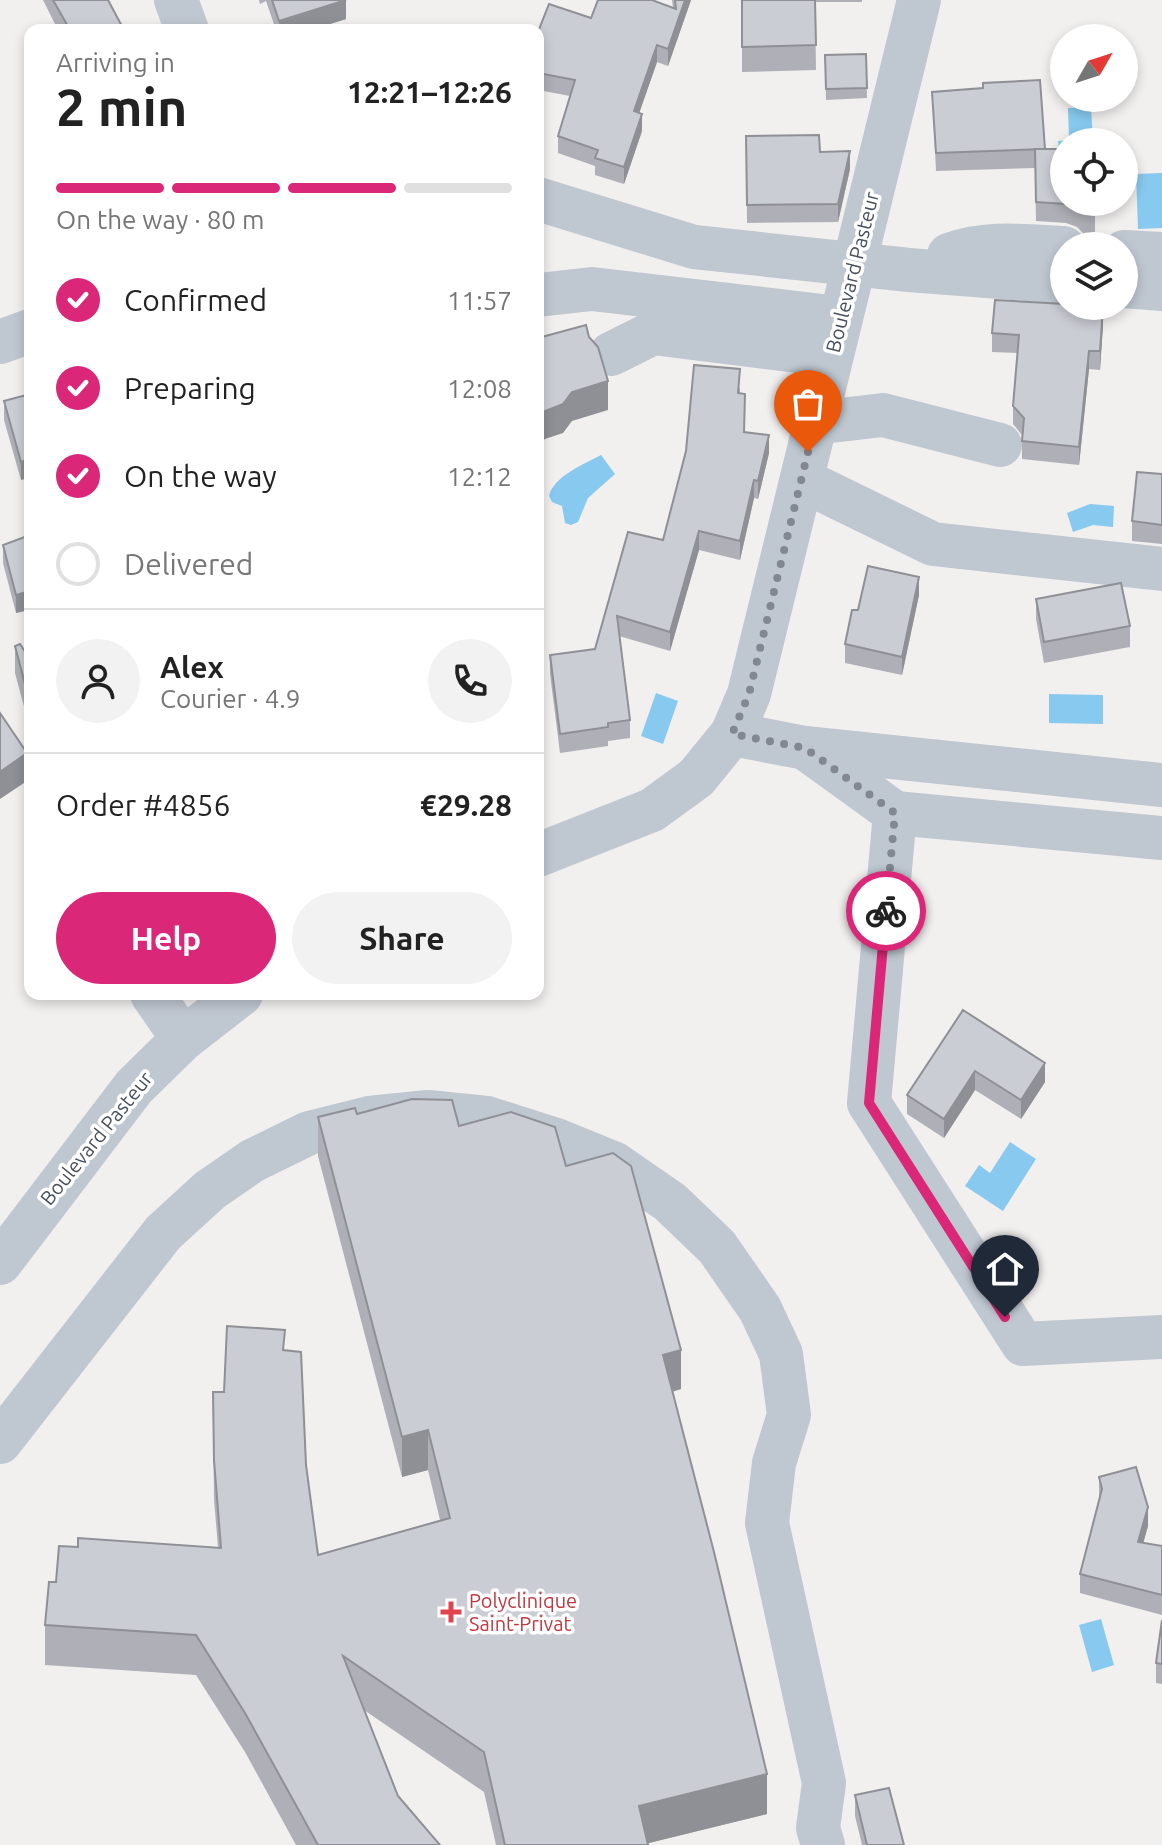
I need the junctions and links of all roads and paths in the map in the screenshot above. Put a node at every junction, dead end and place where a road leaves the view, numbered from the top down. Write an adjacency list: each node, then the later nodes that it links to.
1 (176, 0): 3 (street)
2 (919, 0): 8 (street, Boulevard Pasteur)
3 (185, 24)
4 (544, 201): 8 (street)
5 (1050, 247): 9 (street)
6 (1138, 253): 7 (street)
7 (1162, 254)
8 (854, 263): 9 (street); 15 (street, Boulevard Pasteur)
9 (909, 270): 10 (street)
10 (1050, 281)
11 (1138, 287): 12 (street)
12 (1162, 289)
13 (544, 294): 15 (street)
14 (24, 333): 16 (street)
15 (835, 336): 17 (street); 18 (street, Boulevard Pasteur)
16 (0, 342)
17 (611, 354)
18 (814, 423): 19 (street); 20 (street, Boulevard Pasteur)
19 (1000, 445)
20 (802, 480): 21 (street); 22 (street, Boulevard Pasteur)
21 (1162, 569)
22 (732, 734): 23 (street); 27 (street, Boulevard Pasteur)
23 (805, 748): 24 (street); 25 (street)
24 (1162, 785)
25 (895, 813): 26 (street); 32 (street)
26 (1162, 838)
27 (544, 853)
28 (156, 1000): 30 (street)
29 (233, 1000): 30 (street, Boulevard Pasteur)
30 (183, 1039): 31 (street, Boulevard Pasteur)
31 (6, 1243)
32 (1162, 1337)
33 (0, 1442): 34 (street)
34 (823, 1845)

